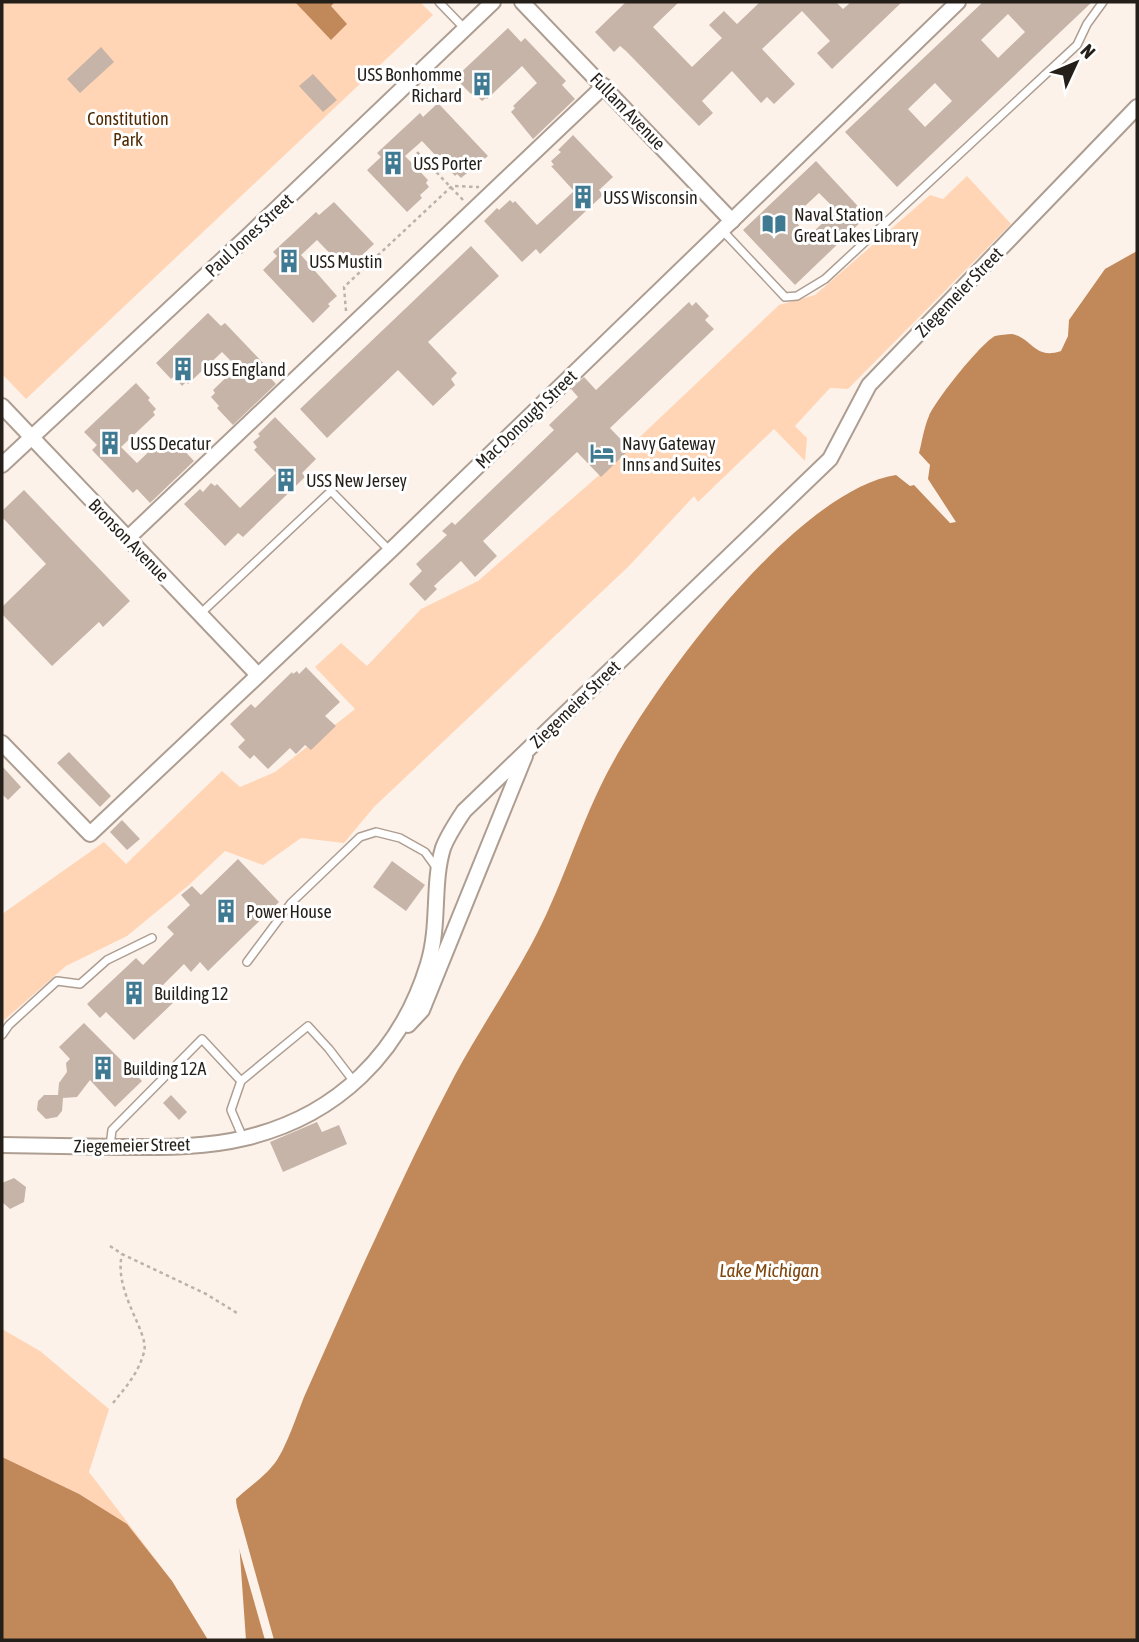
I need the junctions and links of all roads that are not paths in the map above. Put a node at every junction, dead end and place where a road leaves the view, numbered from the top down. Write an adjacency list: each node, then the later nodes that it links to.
1 (439, 2): 6 (lane)
2 (494, 2): 6 (street, Paul Jones Street)
3 (522, 2): 7 (street, Fullam Avenue)
4 (958, 2): 9 (street, Mac Donough Street)
5 (1104, 2): 9 (lane)
6 (464, 29): 11 (street, Paul Jones Street)
7 (604, 86): 9 (street, Fullam Avenue); 13 (street)
8 (1137, 107): 18 (street, Ziegemeier Street)
9 (727, 225): 14 (street, Mac Donough Street)
10 (2, 407): 11 (street, Bronson Avenue)
11 (31, 437): 12 (street, Paul Jones Street); 13 (street, Bronson Avenue)
12 (2, 465)
13 (128, 538): 15 (street, Bronson Avenue)
14 (390, 551): 15 (lane); 16 (street, Mac Donough Street)
15 (200, 614): 16 (street, Bronson Avenue)
16 (257, 674): 17 (street, Mac Donough Street)
17 (2, 743)
18 (527, 751): 19 (street, Ziegemeier Street); 23 (street)
19 (438, 871): 21 (lane); 23 (street, Ziegemeier Street)
20 (152, 938): 22 (lane)
21 (247, 961)
22 (2, 1035)
23 (390, 1044): 25 (street, Ziegemeier Street)
24 (241, 1081): 25 (lane); 26 (lane); 28 (lane)
25 (355, 1083): 26 (street, Ziegemeier Street)
26 (244, 1139): 28 (street, Ziegemeier Street)
27 (2, 1145): 28 (street, Ziegemeier Street)
28 (110, 1146)

